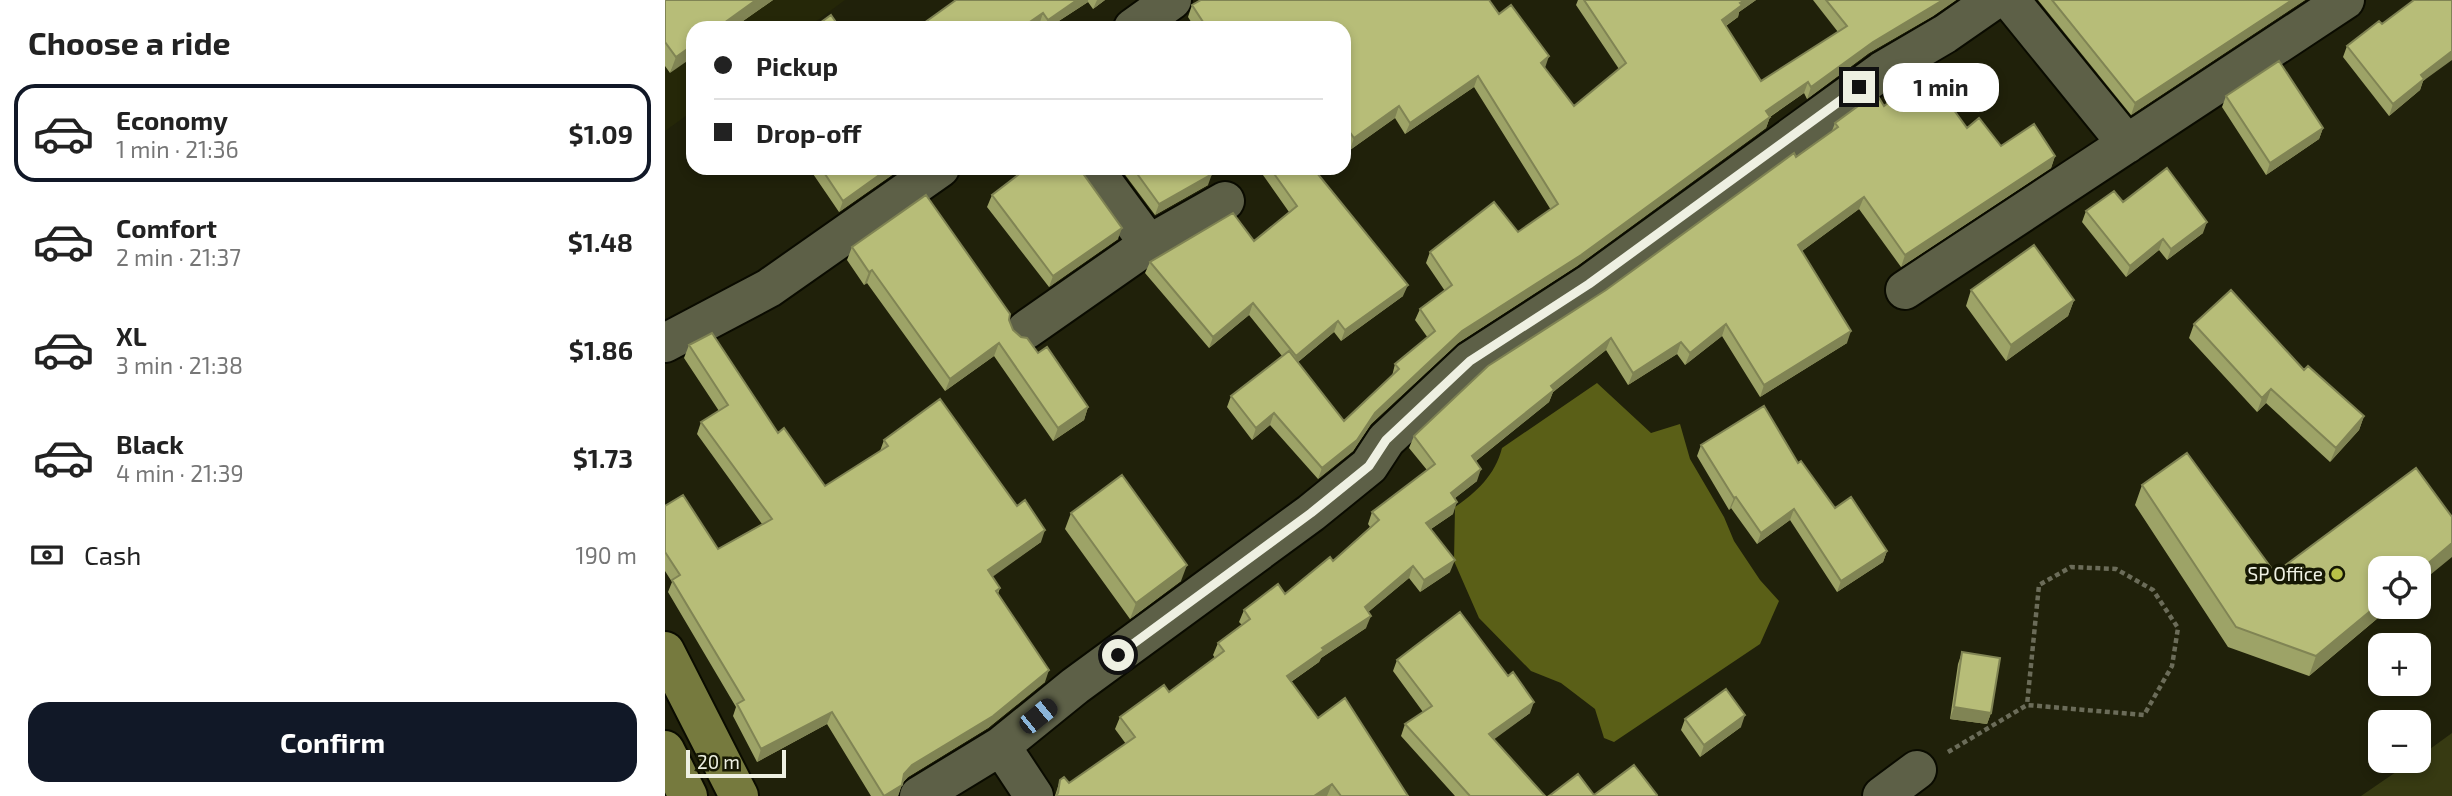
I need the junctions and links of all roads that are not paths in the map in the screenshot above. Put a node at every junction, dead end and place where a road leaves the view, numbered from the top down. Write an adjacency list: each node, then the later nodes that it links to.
1 (1172, 0): 5 (street)
2 (1994, 0): 15 (street)
3 (2010, 0): 6 (street)
4 (2345, 0): 6 (street)
5 (1143, 21)
6 (2127, 144): 11 (street)
7 (930, 175): 13 (street)
8 (1099, 175): 10 (street)
9 (1226, 201): 10 (street)
10 (1149, 244): 12 (street)
11 (1905, 290)
12 (1026, 330)
13 (665, 343)
14 (665, 651): 19 (main road)
15 (1001, 746): 20 (street); 21 (street)
16 (665, 750): 18 (main road)
17 (1917, 770): 22 (street)
18 (688, 796)
19 (739, 796)
20 (919, 796)
21 (1034, 796)
22 (1882, 796)

